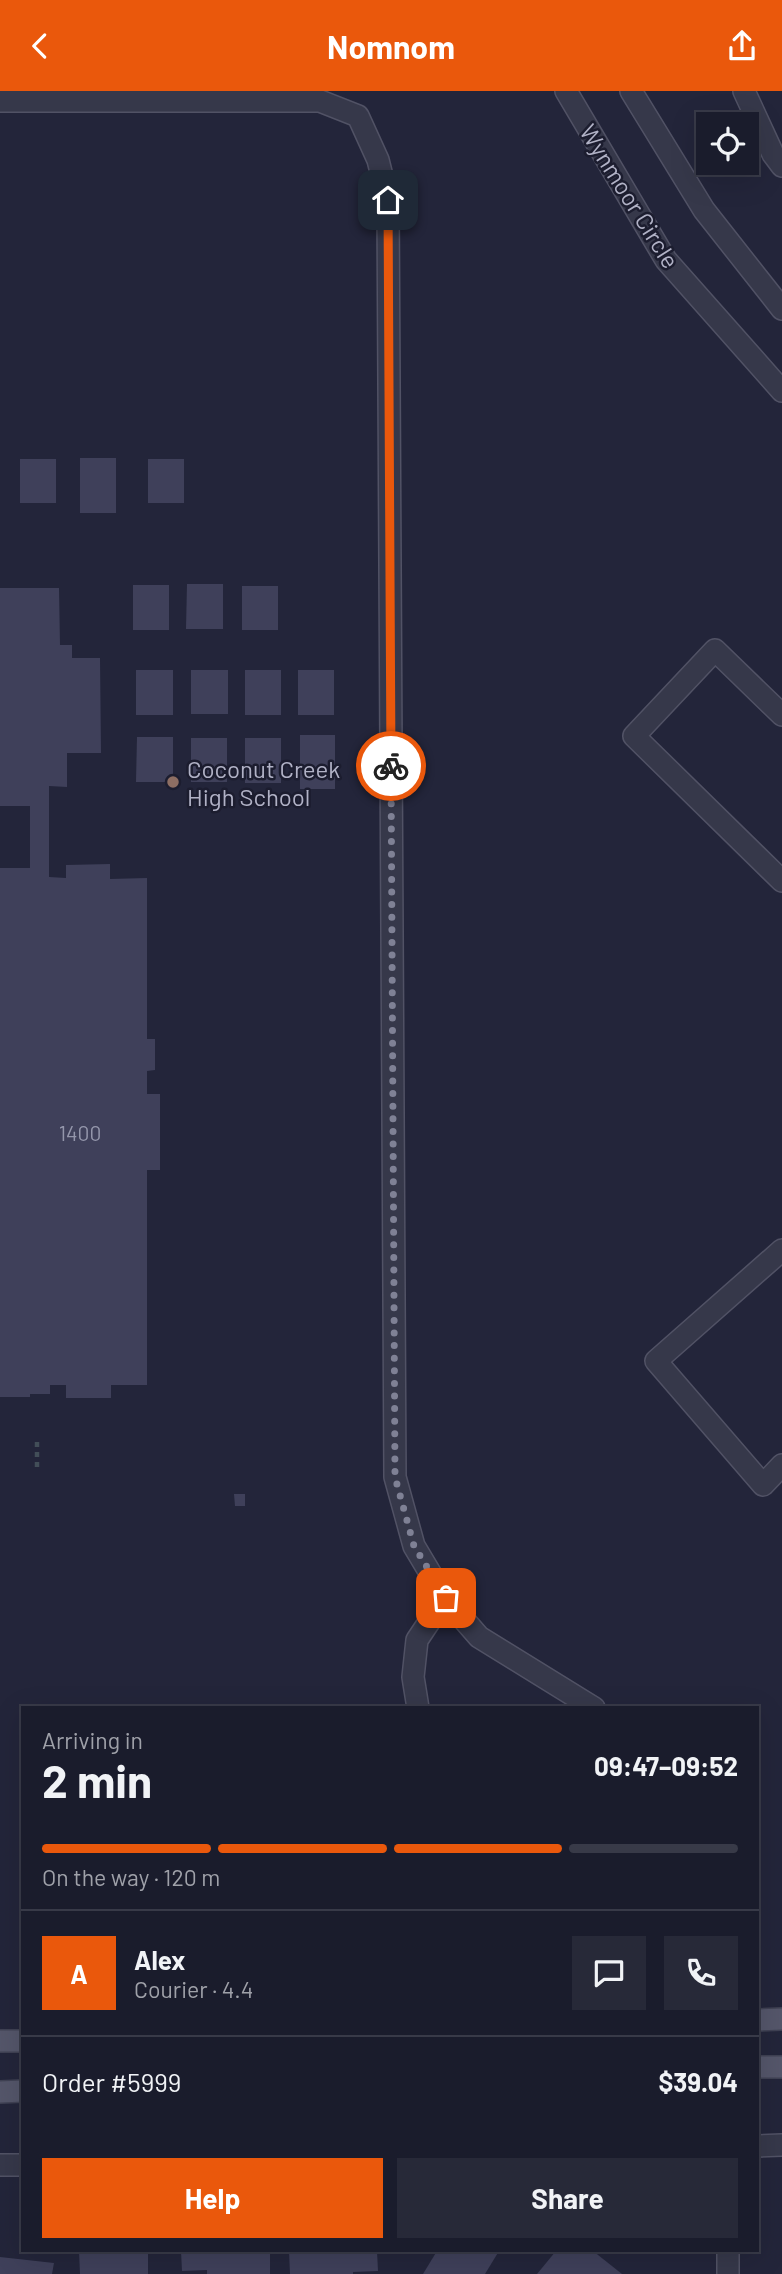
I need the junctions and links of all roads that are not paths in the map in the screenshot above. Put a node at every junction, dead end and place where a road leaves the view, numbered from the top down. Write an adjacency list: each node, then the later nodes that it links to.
1 (566, 91): 7 (street, Wynmoor Circle)
2 (631, 91): 6 (street)
3 (744, 91): 5 (street)
4 (0, 101): 12 (street)
5 (782, 166)
6 (782, 309)
7 (782, 391)
8 (782, 715): 9 (street)
9 (782, 881)
10 (782, 1250): 11 (street)
11 (782, 1465)
12 (446, 1598): 13 (street); 14 (street)
13 (418, 1706)
14 (591, 1706)
15 (782, 2019): 16 (main road)
16 (759, 2020)
17 (0, 2041): 18 (main road)
18 (21, 2041)
19 (759, 2067): 20 (main road)
20 (782, 2067)
21 (21, 2091): 22 (main road)
22 (0, 2092)
23 (759, 2145): 24 (street)
24 (782, 2145)
25 (0, 2165): 26 (street)
26 (21, 2165)
27 (728, 2252): 28 (street)
28 (729, 2274)

